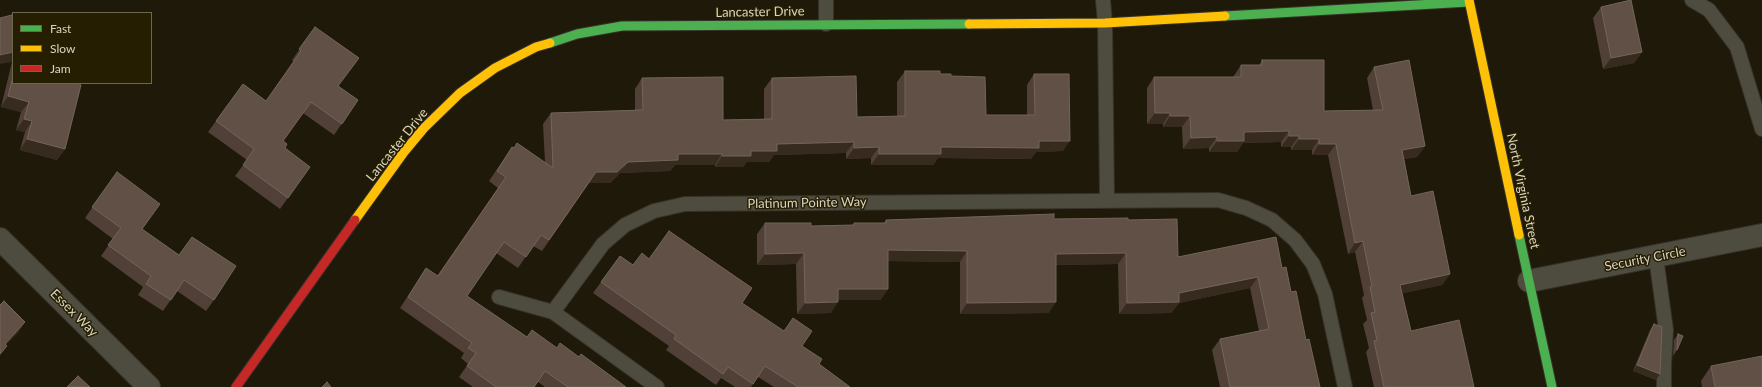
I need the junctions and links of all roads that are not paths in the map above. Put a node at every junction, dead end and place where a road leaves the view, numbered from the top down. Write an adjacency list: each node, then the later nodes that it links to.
1 (826, 0): 8 (lane)
2 (1103, 0): 7 (lane)
3 (1244, 0): 6 (lane)
4 (1692, 0): 9 (lane)
5 (1470, 1): 6 (street, Lancaster Drive); 14 (street, North Virginia Street)
6 (1244, 15): 7 (street, Lancaster Drive)
7 (1105, 23): 8 (street, Lancaster Drive); 10 (lane)
8 (826, 24): 18 (street, Lancaster Drive)
9 (1762, 129)
10 (1107, 200): 16 (lane, Platinum Pointe Way); 20 (lane, Platinum Pointe Way)
11 (1762, 236): 13 (street, Security Circle)
12 (0, 240): 17 (street, Essex Way)
13 (1656, 257): 14 (street, Security Circle); 22 (lane)
14 (1529, 281): 21 (street, North Virginia Street)
15 (499, 297): 16 (lane)
16 (553, 312): 19 (lane)
17 (149, 387)
18 (236, 387)
19 (657, 387)
20 (1345, 387)
21 (1552, 387)
22 (1664, 387)

